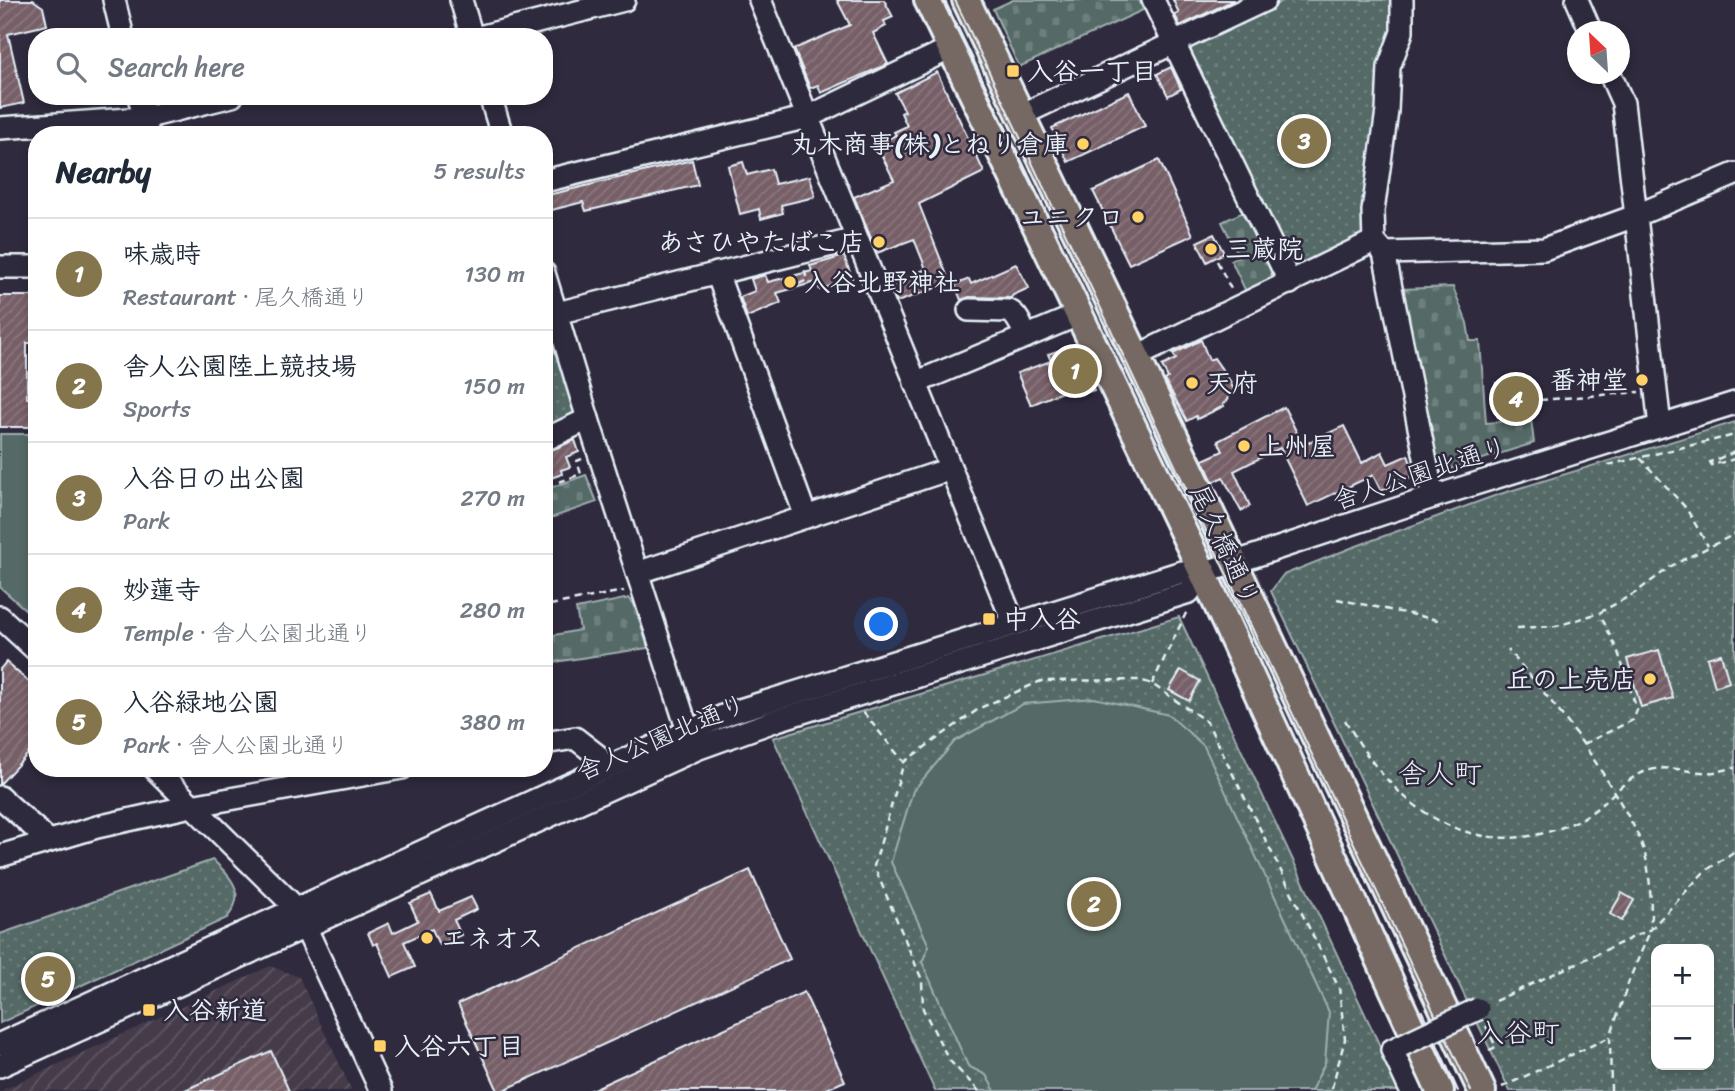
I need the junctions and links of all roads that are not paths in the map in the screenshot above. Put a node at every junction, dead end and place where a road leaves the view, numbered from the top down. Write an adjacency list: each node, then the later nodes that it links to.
1 (114, 0): 13 (street)
2 (461, 0): 14 (street)
3 (624, 0): 15 (street)
4 (760, 0): 23 (street)
5 (928, 0): 17 (main road, 尾久橋通り)
6 (966, 0): 22 (main road, 尾久橋通り)
7 (1153, 0): 16 (street)
8 (1265, 0): 11 (street)
9 (1402, 0): 32 (street)
10 (1577, 0): 12 (street)
11 (1228, 8): 16 (street)
12 (1586, 21)
13 (122, 28)
14 (469, 28)
15 (514, 28)
16 (1173, 44): 22 (street); 36 (street)
17 (951, 48): 23 (street); 40 (main road, 尾久橋通り)
18 (1614, 84): 30 (street)
19 (141, 105): 24 (street)
20 (206, 105): 24 (street)
21 (493, 105): 25 (street)
22 (1021, 115): 42 (main road, 尾久橋通り)
23 (808, 117): 29 (street); 31 (street)
24 (146, 126)
25 (499, 126)
26 (0, 128): 27 (street)
27 (28, 128)
28 (1735, 174): 30 (street)
29 (553, 179)
30 (1635, 216): 32 (street); 46 (street)
31 (856, 239): 35 (street); 43 (street)
32 (1379, 247): 36 (street); 49 (street)
33 (0, 267): 34 (street)
34 (28, 267)
35 (717, 273): 39 (street); 50 (street)
36 (1290, 283): 42 (street)
37 (553, 301): 39 (street)
38 (969, 310): 41 (street)
39 (557, 313): 45 (street)
40 (1078, 315): 41 (street); 52 (main road, 尾久橋通り)
41 (1026, 337): 43 (street)
42 (1137, 356): 51 (main road, 尾久橋通り)
43 (915, 383): 48 (street)
44 (1735, 403): 46 (street, 舎人公園北通り)
45 (588, 419): 47 (street); 53 (street)
46 (1660, 426): 49 (street, 舎人公園北通り)
47 (553, 436)
48 (950, 470): 50 (street); 55 (street)
49 (1433, 497): 51 (street, 舎人公園北通り)
50 (806, 517): 53 (street)
51 (1233, 563): 52 (street, 舎人公園北通り); 70 (main road, 尾久橋通り)
52 (1203, 573): 55 (street, 舎人公園北通り); 66 (street, 舎人公園北通り); 73 (main road, 尾久橋通り)
53 (634, 581): 57 (street)
54 (0, 617): 56 (street)
55 (1014, 624): 57 (street, 舎人公園北通り)
56 (28, 643)
57 (688, 731): 59 (street, 舎人公園北通り)
58 (553, 742): 59 (street)
59 (603, 769): 66 (street, 舎人公園北通り)
60 (163, 777): 63 (street)
61 (352, 777): 63 (street)
62 (0, 797): 64 (street)
63 (191, 806): 64 (street); 66 (street)
64 (49, 841): 65 (street)
65 (0, 856)
66 (301, 917): 68 (street, 舎人公園北通り); 69 (street, 舎人公園北通り); 71 (street)
67 (1478, 1009): 72 (street, bridge)
68 (0, 1044)
69 (0, 1066)
70 (1492, 1089)
71 (381, 1091)
72 (1410, 1091)
73 (1440, 1091)

